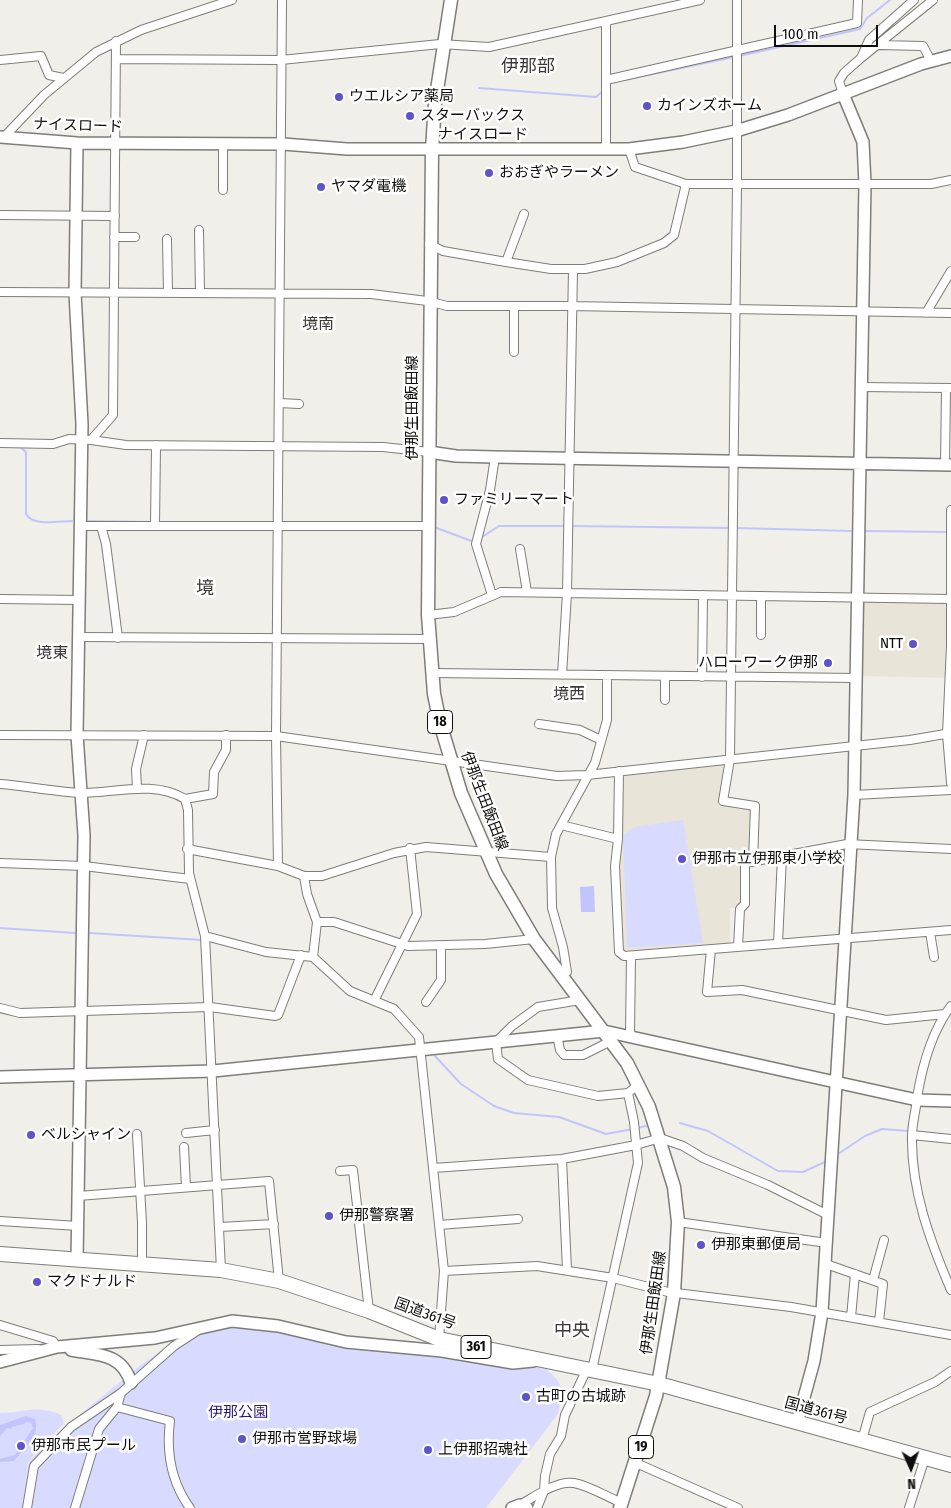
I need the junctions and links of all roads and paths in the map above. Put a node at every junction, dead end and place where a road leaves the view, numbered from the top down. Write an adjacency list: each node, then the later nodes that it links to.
1 (232, 0): 10 (street)
2 (451, 0): 11 (main road, 伊那生田飯田線 / 18)
3 (700, 0): 9 (street)
4 (737, 0): 13 (street)
5 (858, 0): 13 (street)
6 (914, 0): 15 (street)
7 (933, 0): 12 (street)
8 (282, 1): 18 (street)
9 (606, 21): 11 (street); 21 (street)
10 (116, 41): 16 (street); 20 (street)
11 (446, 44): 18 (street); 30 (main road, 伊那生田飯田線 / 18)
12 (879, 45): 15 (street); 19 (street)
13 (737, 50): 21 (street); 23 (street)
14 (951, 56): 19 (street, ナイスロード)
15 (862, 58): 22 (street)
16 (117, 59): 18 (street); 26 (street)
17 (0, 60): 20 (street)
18 (281, 60): 28 (street)
19 (931, 61): 22 (street, ナイスロード)
20 (63, 78): 24 (street)
21 (606, 80): 31 (street)
22 (843, 94): 23 (street, ナイスロード); 34 (street)
23 (736, 131): 29 (street, ナイスロード); 35 (street)
24 (2, 137): 25 (street, ナイスロード)
25 (77, 143): 26 (street, ナイスロード); 39 (street)
26 (115, 143): 27 (street, ナイスロード); 40 (street)
27 (223, 144): 28 (street, ナイスロード); 36 (street)
28 (282, 144): 30 (street, ナイスロード); 54 (street)
29 (629, 149): 31 (street, ナイスロード); 33 (street)
30 (432, 150): 31 (street, ナイスロード); 45 (main road, 伊那生田飯田線 / 18)
31 (606, 150)
32 (951, 180): 34 (street)
33 (686, 184): 35 (street); 47 (street)
34 (864, 184): 35 (street); 59 (street)
35 (738, 185): 58 (street)
36 (223, 190)
37 (524, 214): 46 (street)
38 (0, 215): 39 (street)
39 (76, 216): 40 (street); 50 (street)
40 (115, 216): 42 (street)
41 (199, 230): 53 (street)
42 (114, 237): 43 (street); 51 (street)
43 (135, 237)
44 (168, 239): 52 (street)
45 (429, 244): 46 (street); 55 (main road, 伊那生田飯田線 / 18)
46 (506, 262): 47 (street)
47 (574, 270): 57 (street)
48 (951, 271): 60 (street)
49 (0, 292): 50 (street)
50 (75, 292): 51 (street); 67 (street)
51 (114, 293): 52 (street); 67 (street)
52 (168, 293): 53 (street)
53 (200, 293): 54 (street)
54 (280, 294): 55 (street); 65 (street)
55 (430, 303): 56 (street); 71 (main road, 伊那生田飯田線 / 18)
56 (514, 306): 57 (street); 62 (street)
57 (571, 306): 58 (street); 73 (street)
58 (735, 308): 59 (street); 74 (street)
59 (864, 311): 60 (street); 63 (street)
60 (926, 313): 61 (street)
61 (951, 313)
62 (514, 352)
63 (860, 387): 64 (street); 75 (street)
64 (949, 388): 76 (street)
65 (279, 403): 66 (street); 70 (street)
66 (299, 404)
67 (86, 440): 68 (street); 69 (street); 80 (street)
68 (0, 443)
69 (156, 445): 70 (street); 78 (street)
70 (279, 446): 71 (street); 79 (street)
71 (429, 452): 72 (street); 82 (main road, 伊那生田飯田線 / 18)
72 (495, 457): 73 (street); 88 (street)
73 (569, 459): 74 (street); 87 (street)
74 (734, 462): 75 (street); 90 (street)
75 (858, 465): 76 (street); 92 (street)
76 (948, 465)
77 (951, 510): 83 (street)
78 (155, 523): 79 (street); 81 (street)
79 (277, 524): 82 (street); 102 (street)
80 (80, 526): 81 (street); 95 (street)
81 (101, 526): 100 (street)
82 (428, 526): 96 (main road, 伊那生田飯田線 / 18)
83 (951, 530): 84 (street)
84 (951, 536): 94 (street)
85 (520, 549): 86 (street)
86 (527, 592): 87 (street); 88 (street)
87 (567, 593): 89 (street); 104 (street)
88 (492, 595): 96 (street)
89 (703, 595): 90 (street); 107 (street)
90 (731, 596): 91 (street); 108 (street)
91 (760, 596): 92 (street); 98 (street)
92 (857, 598): 94 (street); 109 (street)
93 (0, 599): 95 (street)
94 (950, 599): 97 (street)
95 (79, 600): 99 (street)
96 (428, 615): 101 (main road, 伊那生田飯田線 / 18)
97 (950, 627): 112 (street)
98 (761, 635)
99 (79, 637): 100 (street); 114 (street)
100 (118, 638): 102 (street)
101 (429, 639): 102 (street); 103 (main road, 伊那生田飯田線 / 18)
102 (276, 640): 117 (street)
103 (432, 673): 104 (street); 121 (main road, 伊那生田飯田線 / 18)
104 (562, 676): 105 (street)
105 (607, 676): 106 (street); 118 (street)
106 (665, 676): 107 (street); 110 (street)
107 (702, 676): 108 (street)
108 (730, 677): 109 (street); 120 (street)
109 (856, 678): 119 (street)
110 (665, 700)
111 (539, 724): 118 (street)
112 (949, 733): 119 (street); 124 (street)
113 (0, 735): 114 (street)
114 (77, 735): 115 (street); 128 (street)
115 (144, 735): 116 (street); 126 (street)
116 (226, 735): 117 (street); 130 (street)
117 (276, 736): 121 (street); 143 (street)
118 (601, 740): 123 (street)
119 (854, 745): 120 (street); 129 (street)
120 (730, 759): 122 (street); 140 (street)
121 (450, 762): 123 (street); 137 (main road, 伊那生田飯田線 / 18)
122 (619, 771): 123 (street); 132 (street)
123 (587, 775): 131 (street)
124 (951, 783)
125 (0, 784): 128 (street)
126 (137, 788): 128 (street); 130 (street)
127 (951, 790): 129 (street)
128 (80, 792): 142 (street)
129 (854, 796): 133 (street)
130 (185, 799): 135 (street)
131 (561, 825): 132 (street); 139 (street)
132 (618, 839): 157 (street)
133 (851, 844): 136 (street); 138 (street); 151 (street)
134 (410, 848): 137 (street); 144 (street); 153 (street)
135 (187, 849): 143 (street); 145 (street)
136 (951, 849)
137 (485, 852): 139 (street); 150 (main road, 伊那生田飯田線 / 18)
138 (782, 856): 140 (street); 152 (street)
139 (551, 857): 161 (street)
140 (753, 862): 155 (street)
141 (0, 863): 142 (street)
142 (84, 866): 145 (street); 168 (street)
143 (278, 866): 144 (street)
144 (304, 876): 146 (street)
145 (190, 879): 149 (street)
146 (317, 922): 153 (street); 158 (street)
147 (951, 930): 148 (street)
148 (930, 932): 151 (street); 159 (street)
149 (206, 939): 160 (street); 166 (street)
150 (534, 939): 154 (street); 161 (main road, 伊那生田飯田線 / 18)
151 (844, 939): 152 (street); 169 (street)
152 (778, 944): 155 (street)
153 (403, 945): 154 (street); 163 (street)
154 (440, 946): 164 (street)
155 (738, 947): 156 (street)
156 (711, 949): 157 (street); 169 (street)
157 (630, 956): 173 (street)
158 (313, 957): 160 (street); 163 (street)
159 (934, 957)
160 (300, 958): 166 (street)
161 (561, 975): 162 (main road, 伊那生田飯田線 / 18)
162 (580, 1000): 172 (main road, 伊那生田飯田線 / 18); 174 (street)
163 (374, 1001): 175 (street)
164 (426, 1002)
165 (951, 1006): 170 (street)
166 (210, 1007): 168 (street); 176 (street)
167 (0, 1008): 168 (street)
168 (81, 1010): 177 (street)
169 (840, 1010): 170 (street); 179 (street)
170 (945, 1014): 182 (street)
171 (557, 1036): 172 (street); 172 (street); 174 (street)
172 (608, 1036): 173 (street); 180 (main road, 伊那生田飯田線 / 18)
173 (630, 1036): 179 (street)
174 (496, 1042): 175 (street); 181 (street)
175 (422, 1051): 176 (street); 193 (street)
176 (212, 1071): 177 (street); 184 (street)
177 (80, 1075): 178 (street); 198 (street)
178 (0, 1077)
179 (836, 1082): 182 (street); 199 (street)
180 (639, 1084): 181 (street); 188 (main road, 伊那生田飯田線 / 18)
181 (628, 1093): 190 (street)
182 (917, 1100): 183 (street); 187 (street)
183 (951, 1101)
184 (215, 1130): 185 (street); 195 (street)
185 (186, 1133)
186 (137, 1134): 197 (street)
187 (912, 1135): 189 (street); 220 (street)
188 (660, 1138): 190 (street); 199 (street); 202 (main road, 伊那生田飯田線 / 18)
189 (951, 1139)
190 (636, 1145): 192 (street); 217 (street)
191 (184, 1147): 196 (street)
192 (562, 1158): 193 (street); 214 (street)
193 (433, 1168): 204 (street)
194 (340, 1171): 222 (street)
195 (218, 1185): 196 (street); 203 (street); 206 (street)
196 (186, 1187): 197 (street)
197 (140, 1191): 198 (street); 212 (street)
198 (78, 1196): 205 (street)
199 (828, 1215): 208 (street)
200 (518, 1219): 204 (street)
201 (0, 1221): 205 (street)
202 (678, 1222): 208 (street); 221 (main road, 伊那生田飯田線 / 18)
203 (274, 1224): 206 (street); 218 (street)
204 (439, 1225): 215 (street)
205 (78, 1226): 210 (street)
206 (220, 1227): 213 (street)
207 (884, 1240): 219 (street)
208 (827, 1243): 211 (street)
209 (0, 1254): 210 (highway, 国道361号 / 361)
210 (77, 1259): 212 (highway, 国道361号 / 361)
211 (826, 1264): 216 (street); 223 (street)
212 (142, 1265): 213 (highway, 国道361号 / 361)
213 (221, 1270): 218 (highway, 国道361号 / 361)
214 (567, 1270): 215 (street); 217 (street)
215 (444, 1271): 229 (street)
216 (855, 1274): 219 (street); 224 (street)
217 (613, 1278): 221 (street); 234 (street)
218 (279, 1280): 222 (highway, 国道361号 / 361)
219 (873, 1280): 225 (street)
220 (951, 1290)
221 (674, 1293): 223 (street); 237 (main road, 伊那生田飯田線 / 18)
222 (369, 1311): 229 (highway, 国道361号 / 361)
223 (822, 1312): 224 (street); 240 (street)
224 (851, 1317): 225 (street)
225 (878, 1322): 228 (street)
226 (0, 1325): 230 (street)
227 (202, 1327): 230 (street); 232 (street); 236 (street)
228 (951, 1334)
229 (439, 1339): 232 (highway, 国道361号 / 361)
230 (53, 1349): 231 (street); 233 (street); 236 (street)
231 (0, 1350)
232 (537, 1360): 234 (highway, 国道361号 / 361)
233 (0, 1362)
234 (589, 1369): 237 (highway, 国道361号 / 361); 245 (street)
235 (951, 1371): 241 (street)
236 (131, 1383): 238 (street)
237 (659, 1384): 240 (highway, 国道361号 / 361); 243 (main road, 19)
238 (122, 1393): 239 (street); 248 (street)
239 (117, 1407): 249 (street); 250 (street)
240 (797, 1423): 241 (highway, 国道361号 / 361)
241 (862, 1440): 242 (highway, 国道361号 / 361)
242 (925, 1458): 244 (highway, 国道361号 / 361); 253 (street)
243 (636, 1463): 246 (main road, 19); 252 (street)
244 (951, 1465)
245 (544, 1491): 246 (street); 247 (street); 251 (street)
246 (621, 1506)
247 (520, 1507)
248 (27, 1508)
249 (76, 1508)
250 (190, 1508)
251 (537, 1508)
252 (738, 1508)
253 (909, 1508)

